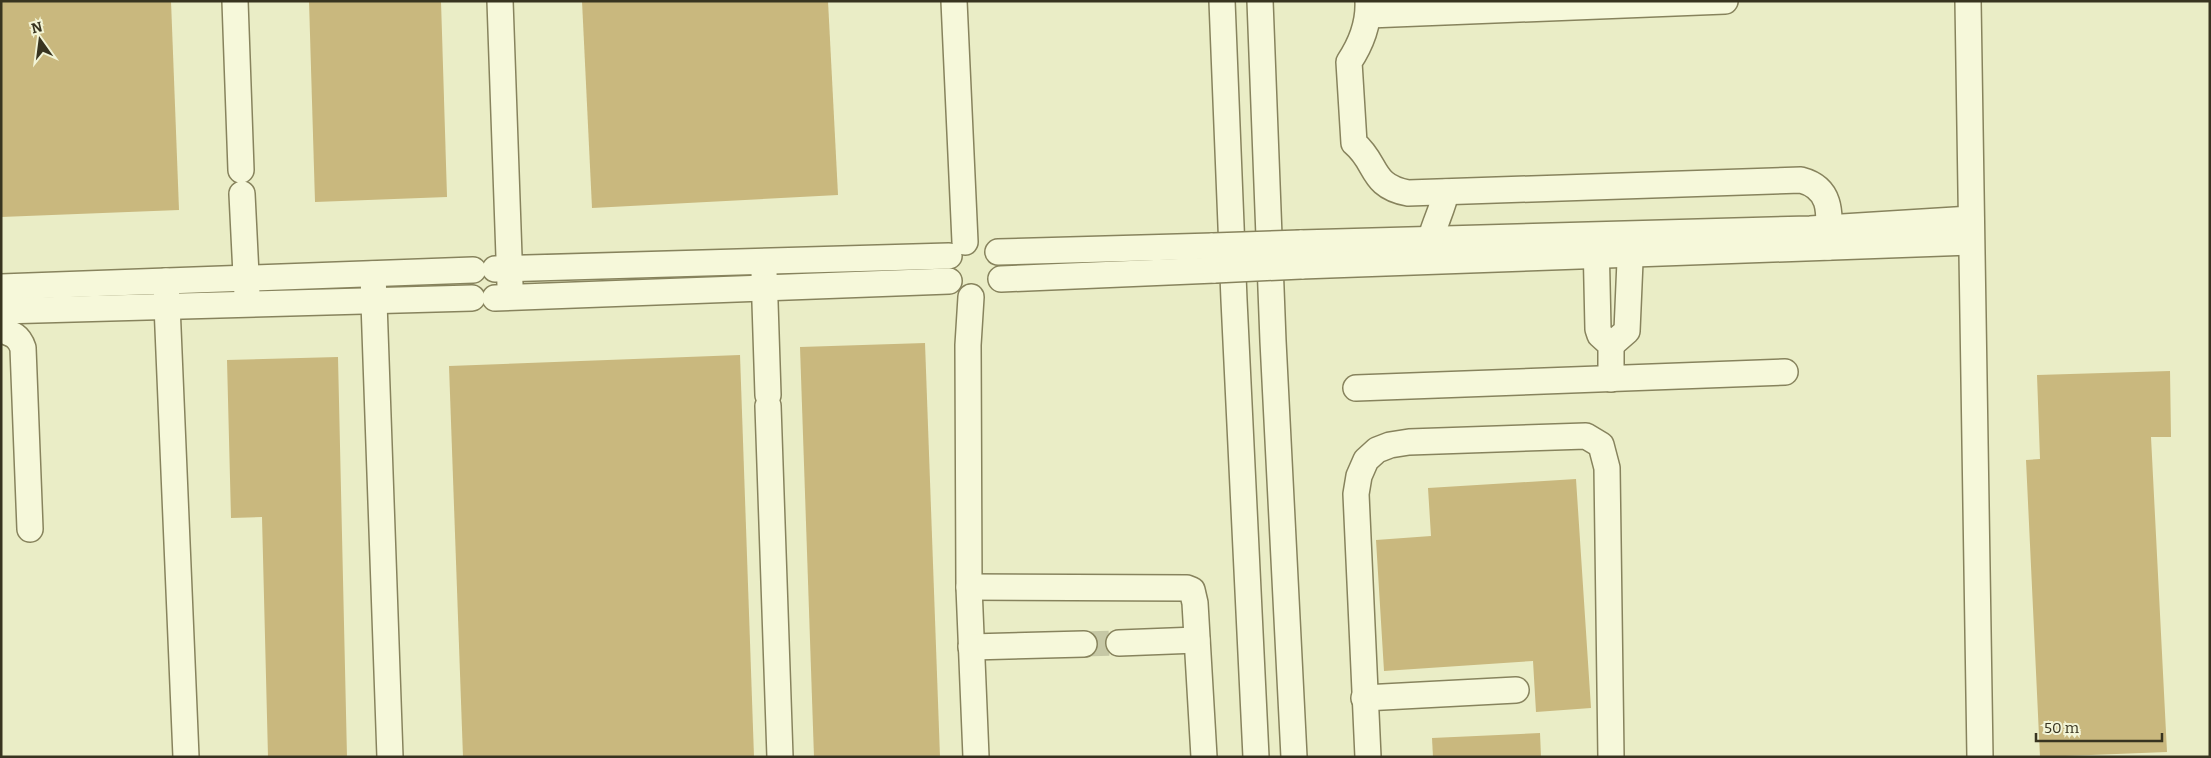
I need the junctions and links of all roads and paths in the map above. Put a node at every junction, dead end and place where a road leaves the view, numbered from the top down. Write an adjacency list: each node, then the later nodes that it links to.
1 (235, 1): 23 (street)
2 (500, 1): 21 (street)
3 (954, 1): 16 (street)
4 (1205, 1): 10 (street)
5 (1222, 1): 10 (street)
6 (1260, 1): 42 (street)
7 (1725, 1): 9 (street)
8 (1968, 1): 12 (street)
9 (1368, 8): 11 (street)
10 (1226, 88): 43 (street)
11 (1446, 192): 13 (street); 17 (street)
12 (1971, 230): 13 (street); 59 (street)
13 (1829, 237): 14 (street)
14 (1631, 244): 15 (street); 36 (street)
15 (1596, 245): 17 (street); 36 (street)
16 (957, 249): 18 (street); 20 (street); 26 (street)
17 (1429, 250): 19 (street, bridge)
18 (998, 252): 19 (street); 24 (street)
19 (1214, 258): 24 (street)
20 (763, 260): 21 (street); 28 (street)
21 (493, 270): 22 (street); 30 (street)
22 (373, 274): 23 (street); 31 (street)
23 (246, 279): 25 (street); 32 (street)
24 (1001, 279): 29 (street)
25 (166, 281): 27 (street); 33 (street)
26 (949, 281): 28 (street); 29 (street)
27 (1, 287)
28 (764, 288): 30 (street); 52 (street)
29 (971, 297): 41 (street)
30 (493, 298): 31 (street)
31 (374, 302): 32 (street); 51 (street)
32 (247, 305): 33 (street)
33 (167, 307): 34 (street); 50 (street)
34 (1, 311)
35 (1, 330): 40 (street)
36 (1611, 346): 38 (street)
37 (1785, 372): 38 (street)
38 (1612, 379): 39 (street)
39 (1356, 388)
40 (30, 529)
41 (969, 587): 44 (street); 47 (street)
42 (1285, 588): 43 (street); 56 (street)
43 (1248, 590): 55 (street)
44 (1197, 640): 45 (street); 54 (street)
45 (1119, 643)
46 (1084, 644): 47 (street)
47 (971, 647): 53 (street)
48 (1516, 690): 49 (street)
49 (1364, 698): 57 (street); 58 (street)
50 (186, 757)
51 (390, 757)
52 (780, 757)
53 (976, 757)
54 (1204, 757)
55 (1256, 757)
56 (1294, 757)
57 (1368, 757)
58 (1611, 757)
59 (1980, 757)

